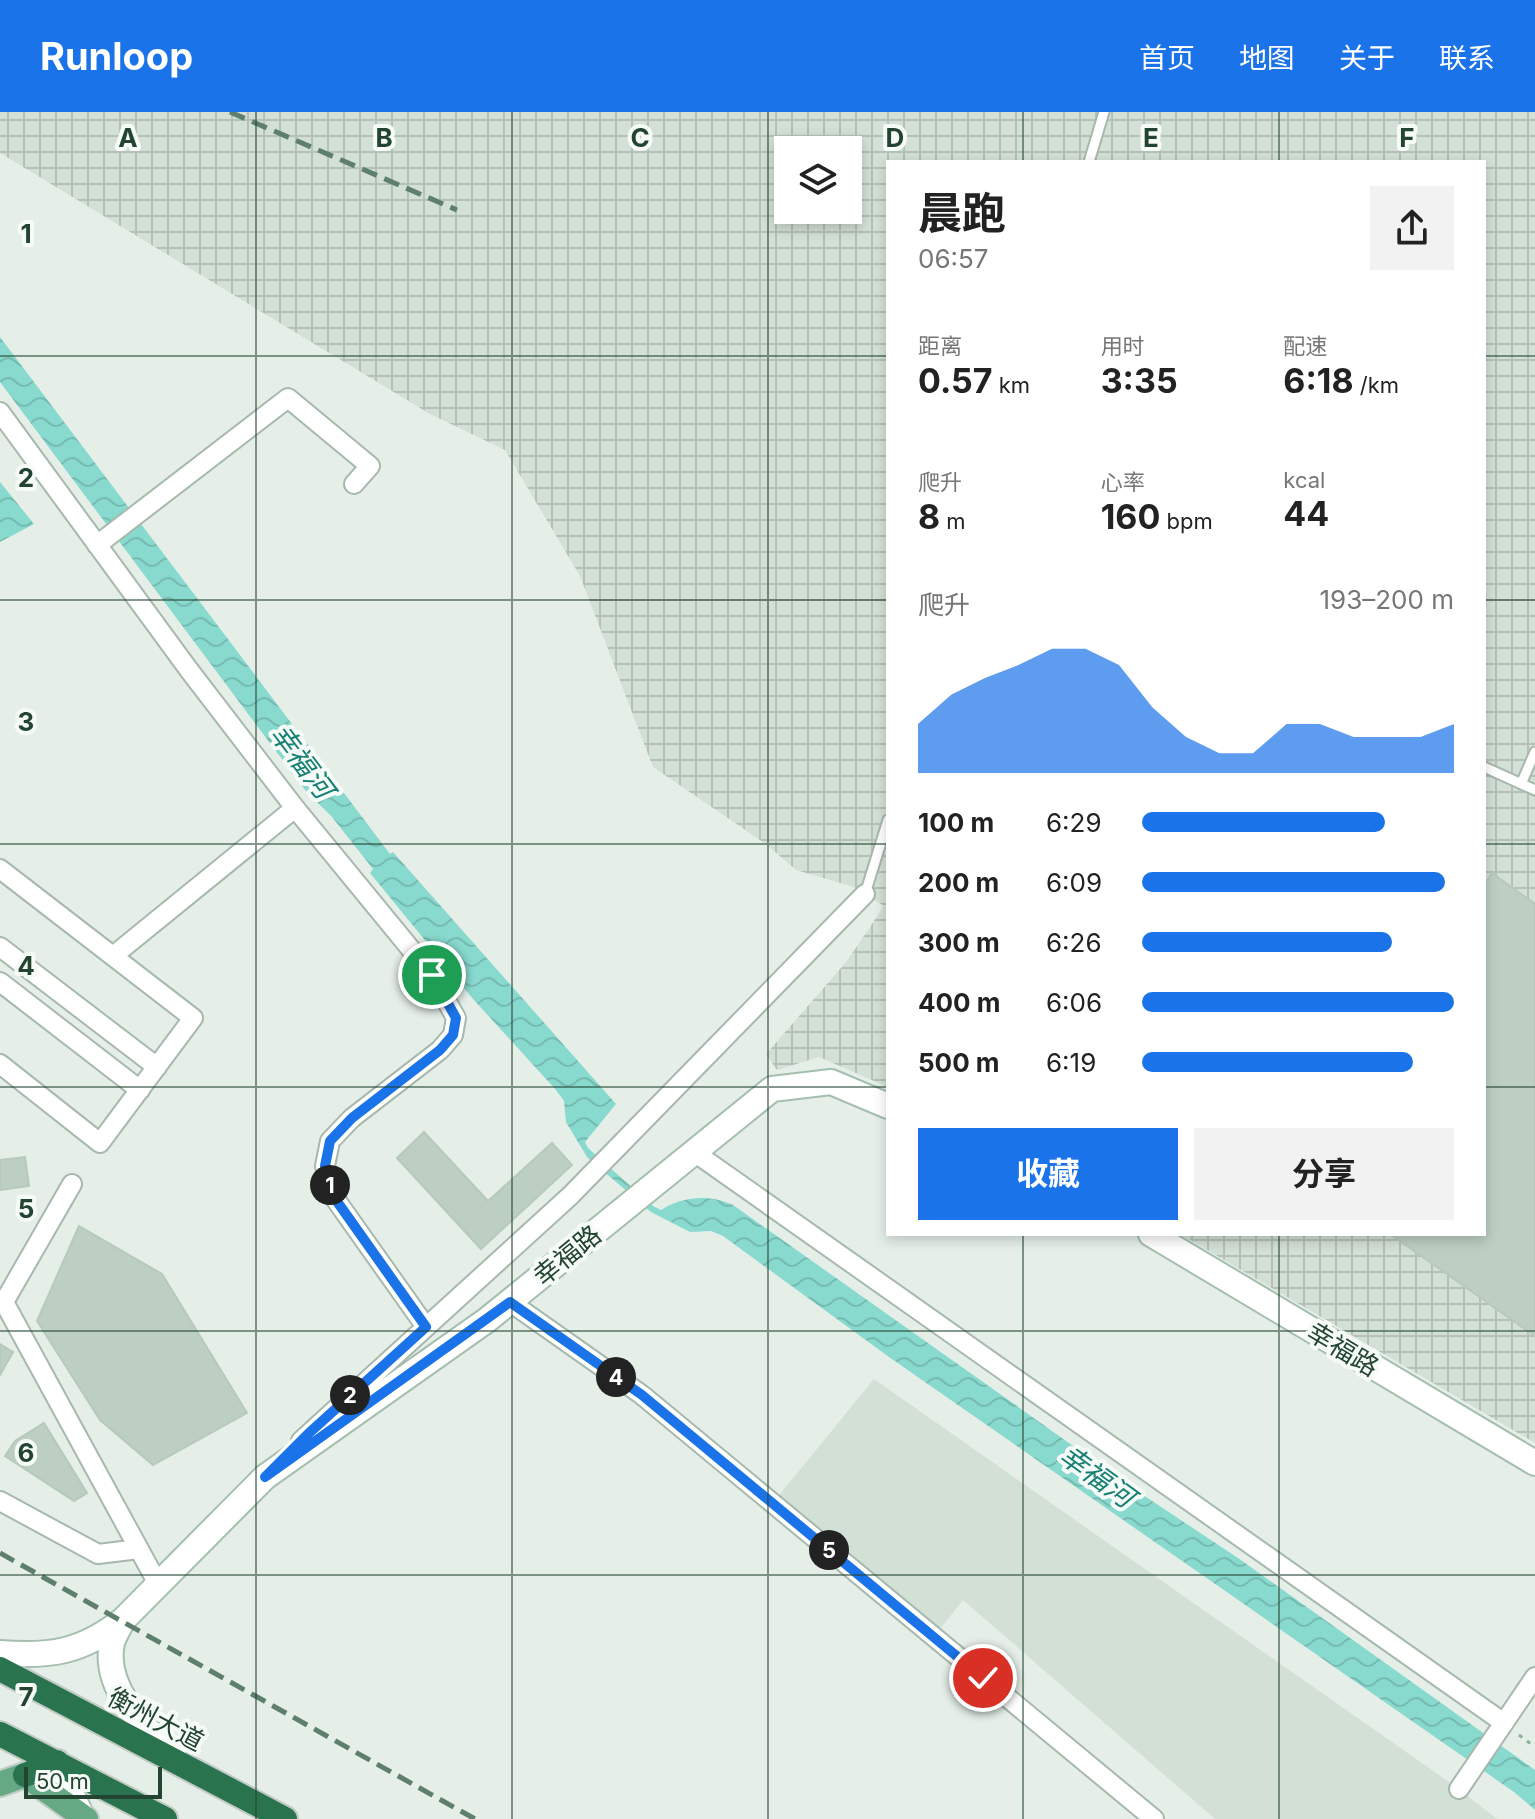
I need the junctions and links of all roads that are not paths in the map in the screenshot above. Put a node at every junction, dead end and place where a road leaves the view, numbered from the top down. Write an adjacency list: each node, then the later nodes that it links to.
1 (1104, 112): 2 (lane)
2 (1090, 160)
3 (0, 412): 5 (street)
4 (354, 484): 5 (street)
5 (97, 545): 10 (street)
6 (1535, 752): 8 (lane)
7 (1486, 768): 8 (lane)
8 (1521, 784): 9 (lane)
9 (1535, 790)
10 (295, 808): 15 (street); 25 (street)
11 (886, 826): 13 (lane)
12 (4, 880): 15 (street)
13 (865, 894): 25 (street)
14 (0, 947): 18 (street)
15 (113, 956): 18 (street)
16 (0, 982): 19 (street)
17 (0, 1064): 19 (street)
18 (157, 1067): 19 (street)
19 (140, 1090)
20 (886, 1105): 21 (street, 幸福路)
21 (694, 1152): 24 (street, 幸福路); 35 (street)
22 (72, 1184): 29 (street)
23 (1154, 1236): 26 (street, 幸福路)
24 (510, 1302): 27 (street, 幸福路); 45 (street)
25 (426, 1327): 27 (street)
26 (1535, 1463)
27 (265, 1477): 30 (street, 幸福路)
28 (0, 1501): 29 (street)
29 (139, 1549): 30 (street)
30 (158, 1584): 31 (street, 幸福路)
31 (123, 1620): 32 (street); 38 (street)
32 (0, 1653)
33 (0, 1669): 38 (highway, 衡州大道)
34 (1535, 1677): 35 (street)
35 (1501, 1727): 41 (street)
36 (0, 1734): 37 (highway)
37 (57, 1762): 39 (highway); 42 (street); 43 (highway)
38 (183, 1765): 44 (highway, 衡州大道)
39 (25, 1775): 40 (main road); 42 (main road)
40 (0, 1784)
41 (1462, 1784)
42 (84, 1818)
43 (165, 1819)
44 (285, 1819)
45 (1154, 1819)

